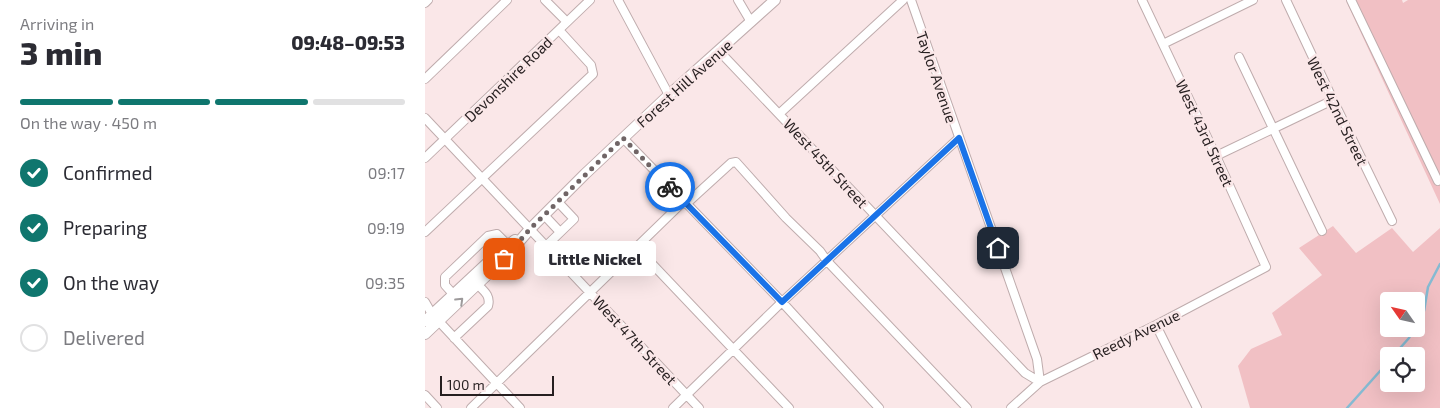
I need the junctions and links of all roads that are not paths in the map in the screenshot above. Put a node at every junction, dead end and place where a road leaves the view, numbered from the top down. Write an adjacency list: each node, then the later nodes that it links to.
1 (428, 0): 14 (street)
2 (507, 0): 21 (street)
3 (545, 0): 15 (street)
4 (590, 0): 15 (street, Devonshire Road)
5 (618, 0): 22 (street)
6 (738, 0): 16 (street)
7 (775, 0): 16 (main road, Forest Hill Avenue)
8 (903, 0): 24 (street)
9 (911, 0): 28 (street, Taylor Avenue)
10 (1142, 0): 18 (street, West 43rd Street)
11 (1253, 0): 18 (street)
12 (1286, 0): 23 (street, West 42nd Street)
13 (1351, 0): 33 (street)
14 (425, 3)
15 (567, 22): 17 (street, Devonshire Road)
16 (751, 22): 19 (main road, Forest Hill Avenue)
17 (559, 30): 29 (street, Devonshire Road); 32 (street)
18 (1163, 44): 30 (street, West 43rd Street)
19 (719, 51): 22 (main road, Forest Hill Avenue); 24 (street, West 45th Street)
20 (1239, 58): 26 (street)
21 (425, 79)
22 (669, 94): 27 (main road, Forest Hill Avenue)
23 (1333, 100): 26 (street); 38 (street, West 42nd Street)
24 (779, 114): 37 (street, West 45th Street)
25 (425, 118): 29 (street, West 47th Street)
26 (1273, 129): 30 (street); 40 (street)
27 (623, 138): 34 (main road, Forest Hill Avenue); 35 (street)
28 (959, 138): 37 (street); 58 (street, Taylor Avenue)
29 (445, 140): 31 (street, Devonshire Road); 32 (street, West 47th Street)
30 (1216, 156): 47 (street, West 43rd Street)
31 (425, 158)
32 (481, 178): 39 (street, West 47th Street); 41 (street)
33 (1438, 181)
34 (557, 201): 36 (main road, Forest Hill Avenue); 42 (street)
35 (685, 203): 45 (street); 46 (street); 52 (street)
36 (544, 215): 39 (main road, Forest Hill Avenue); 42 (street)
37 (876, 216): 46 (street); 58 (street, West 45th Street)
38 (1392, 221)
39 (530, 229): 43 (main road, Forest Hill Avenue); 44 (street, West 47th Street); 48 (main road, Forest Hill Avenue)
40 (1322, 231)
41 (425, 232)
42 (560, 232): 44 (street)
43 (508, 245): 50 (main road, Forest Hill Avenue); 50 (street)
44 (546, 246): 49 (street, West 47th Street)
45 (637, 248): 49 (street); 57 (street)
46 (827, 261): 52 (street); 69 (street)
47 (1266, 267): 54 (street, Reedy Avenue)
48 (478, 285): 53 (main road, Forest Hill Avenue, one-way to 48); 56 (street)
49 (590, 293): 59 (street); 61 (street, West 47th Street)
50 (453, 294): 53 (main road, Forest Hill Avenue)
51 (425, 302): 53 (street)
52 (782, 302): 57 (street); 68 (street)
53 (432, 319): 55 (main road, Forest Hill Avenue); 56 (street)
54 (1156, 325): 58 (street, Reedy Avenue); 71 (street)
55 (425, 334)
56 (454, 338): 59 (street)
57 (733, 350): 61 (street); 67 (street)
58 (1039, 382): 70 (street, Reedy Avenue)
59 (497, 384): 63 (street); 64 (street)
60 (425, 395): 62 (street)
61 (686, 395): 65 (street); 66 (street, West 47th Street)
62 (437, 408)
63 (471, 408)
64 (520, 408)
65 (673, 408)
66 (699, 408)
67 (789, 408)
68 (879, 408)
69 (967, 408)
70 (1011, 408)
71 (1197, 408)

